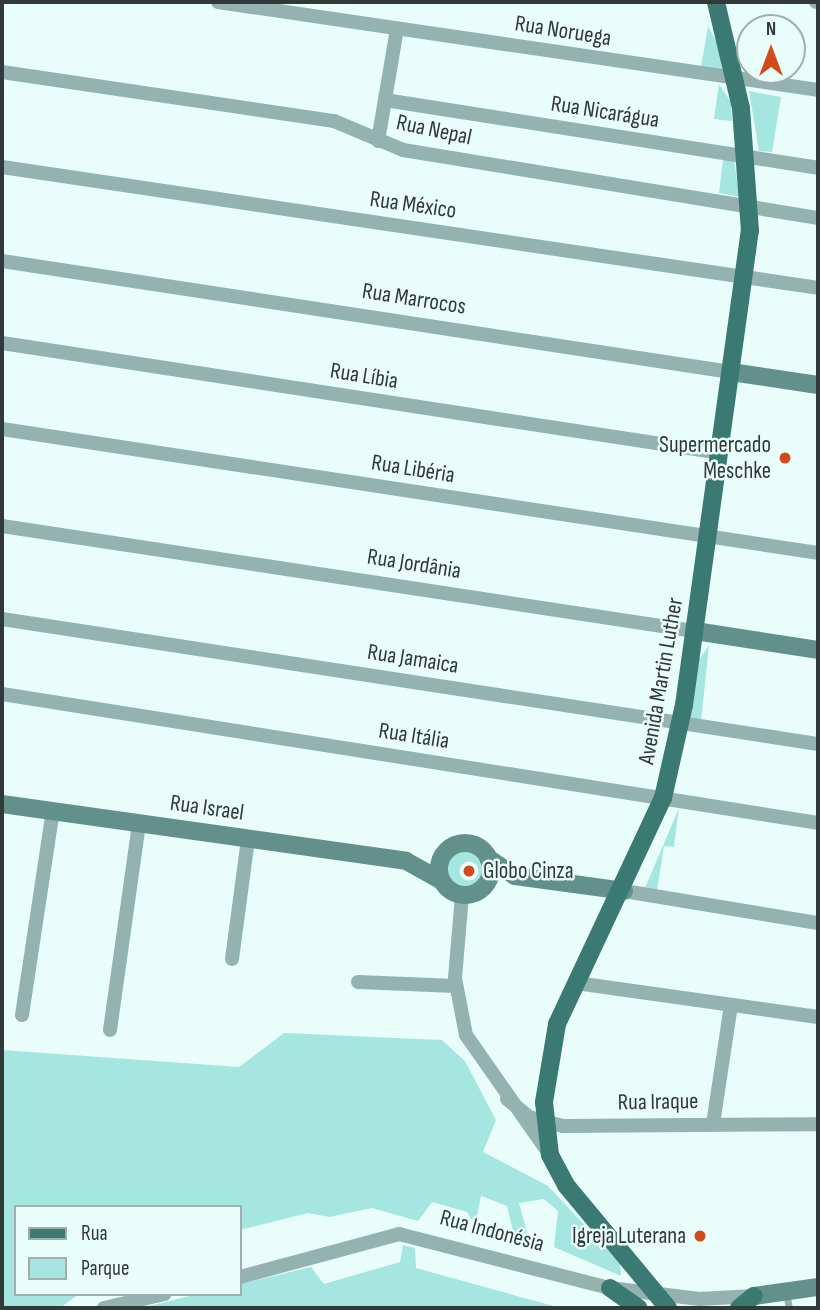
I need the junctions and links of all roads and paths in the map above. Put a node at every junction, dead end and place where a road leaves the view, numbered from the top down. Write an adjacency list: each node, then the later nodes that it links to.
1 (218, 2): 3 (street, Rua Noruega)
2 (716, 2): 5 (main road, Avenida Martin Luther)
3 (397, 29): 5 (street, Rua Noruega); 9 (street)
4 (2, 72): 10 (street, Rua Nepal)
5 (736, 79)
6 (737, 84): 11 (main road, Avenida Martin Luther)
7 (773, 84): 8 (street, Rua Noruega)
8 (818, 90)
9 (385, 100): 10 (street); 11 (street, Rua Nicarágua)
10 (378, 141): 14 (street, Rua Nepal)
11 (747, 157): 13 (street, Rua Nicarágua); 14 (main road, Avenida Martin Luther)
12 (2, 167): 17 (street, Rua México)
13 (818, 168)
14 (751, 208): 15 (street, Rua Nepal); 17 (main road, Avenida Martin Luther)
15 (818, 218)
16 (2, 261): 20 (street, Rua Marrocos)
17 (745, 276): 18 (street, Rua México); 20 (main road, Avenida Martin Luther)
18 (818, 288)
19 (2, 343): 23 (street, Rua Líbia)
20 (731, 372): 21 (street, Rua Marrocos); 23 (main road, Avenida Martin Luther)
21 (818, 385)
22 (2, 429): 25 (street, Rua Libéria)
23 (720, 453): 25 (main road, Avenida Martin Luther)
24 (2, 526): 28 (street, Rua Jordânia)
25 (709, 536): 26 (street, Rua Libéria); 28 (main road, Avenida Martin Luther)
26 (818, 553)
27 (2, 619): 31 (street, Rua Jamaica)
28 (695, 631): 29 (street, Rua Jordânia); 31 (main road, Avenida Martin Luther)
29 (818, 650)
30 (2, 694): 33 (street, Rua Itália)
31 (681, 723): 32 (street, Rua Jamaica); 33 (main road, Avenida Martin Luther)
32 (818, 744)
33 (663, 799): 36 (street, Rua Itália); 43 (main road, Avenida Martin Luther)
34 (2, 804): 35 (street, Rua Israel)
35 (53, 811): 37 (street, Rua Israel); 51 (street)
36 (818, 823)
37 (139, 824): 38 (street, Rua Israel); 53 (street)
38 (248, 839): 41 (street, Rua Israel); 46 (street)
39 (446, 850): 40 (street); 41 (street, Rua Israel); 42 (street)
40 (488, 858): 43 (street); 44 (street)
41 (406, 861): 42 (street, Rua Israel)
42 (442, 881): 44 (street)
43 (624, 891): 45 (street); 48 (main road, Avenida Martin Luther)
44 (462, 895): 49 (street)
45 (818, 923)
46 (232, 959)
47 (358, 982): 49 (street)
48 (576, 983): 50 (street); 55 (main road, Avenida Martin Luther)
49 (456, 986): 54 (street)
50 (731, 1005): 52 (street); 56 (street)
51 (22, 1014)
52 (818, 1017)
53 (110, 1030)
54 (507, 1099): 55 (street); 58 (street)
55 (544, 1123): 56 (street, Rua Iraque); 58 (main road, Avenida Martin Luther)
56 (713, 1124): 57 (street, Rua Iraque)
57 (818, 1124)
58 (550, 1155): 67 (main road, Avenida Martin Luther)
59 (242, 1276): 61 (street, Rua Indonésia)
60 (818, 1287): 63 (street, Rua Indonésia)
61 (612, 1288): 64 (street, Rua Indonésia); 66 (main road)
62 (155, 1296): 65 (street)
63 (787, 1300): 64 (street, Rua Indonésia)
64 (745, 1301)
65 (104, 1308)
66 (639, 1308)
67 (668, 1308)

